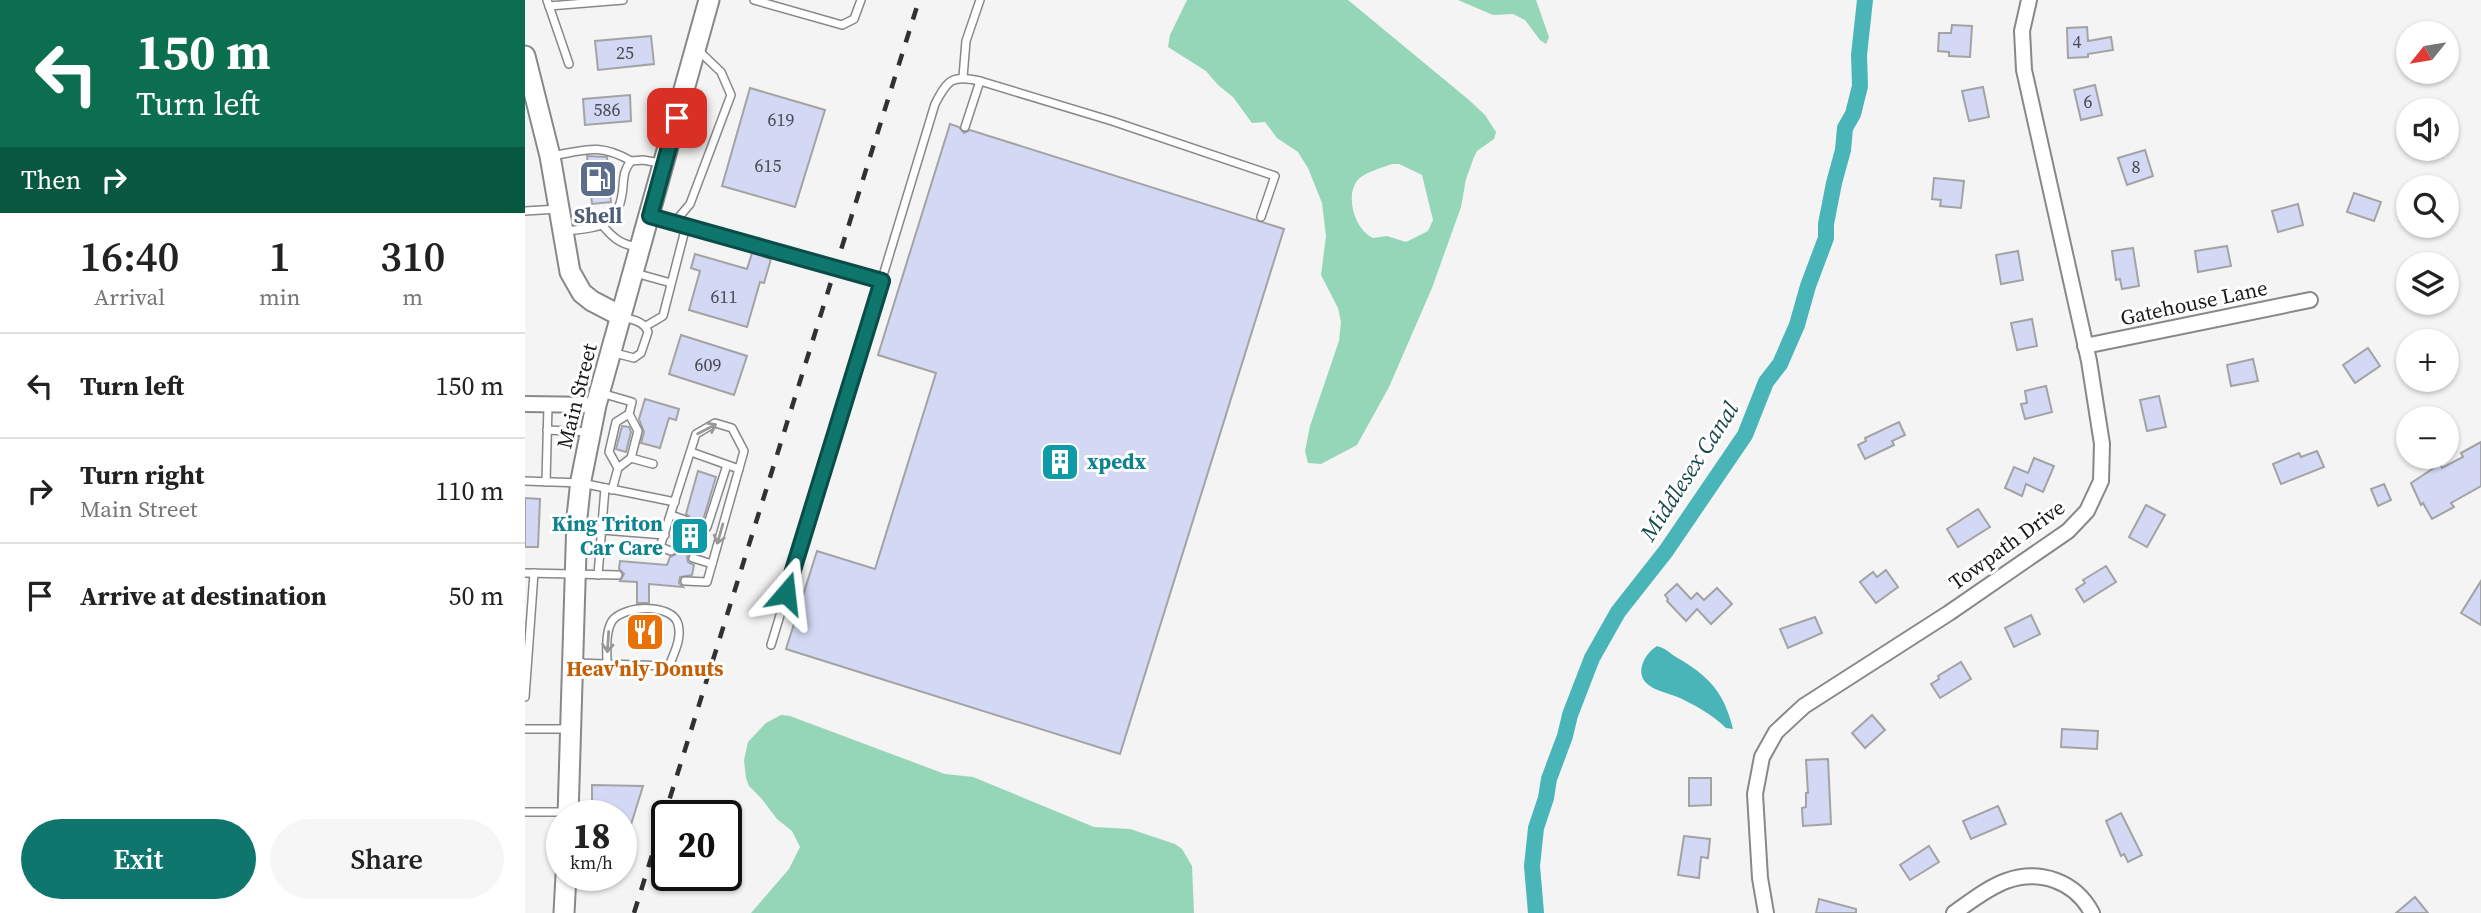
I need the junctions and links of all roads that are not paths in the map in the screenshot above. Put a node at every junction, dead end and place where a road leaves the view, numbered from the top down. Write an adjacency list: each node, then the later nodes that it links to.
1 (623, 0): 6 (lane)
2 (754, 0): 3 (lane)
3 (861, 0)
4 (980, 0): 12 (lane)
5 (2029, 0): 33 (street, Towpath Drive)
6 (587, 1): 8 (lane)
7 (706, 1): 9 (main road, Main Street)
8 (548, 3): 11 (lane)
9 (696, 48): 17 (main road, Main Street); 22 (lane)
10 (525, 56): 15 (main road)
11 (569, 65)
12 (963, 77): 13 (lane); 28 (lane)
13 (980, 81): 14 (lane); 21 (lane)
14 (965, 127)
15 (550, 156): 16 (lane); 18 (main road)
16 (632, 161): 17 (lane); 23 (lane)
17 (664, 164): 20 (main road, Main Street)
18 (559, 209): 19 (lane); 25 (main road)
19 (525, 211)
20 (650, 216): 22 (lane); 26 (main road, Main Street)
21 (1261, 217)
22 (674, 223): 24 (lane)
23 (603, 226): 25 (lane); 26 (lane)
24 (686, 226): 28 (lane); 29 (lane)
25 (562, 231): 31 (main road)
26 (641, 248): 27 (main road, Main Street)
27 (633, 273): 29 (lane); 31 (main road, Main Street)
28 (882, 281): 66 (lane)
29 (671, 283): 32 (lane)
30 (2310, 300): 33 (street, Gatehouse Lane)
31 (621, 316): 32 (lane); 34 (main road, Main Street)
32 (646, 326): 34 (lane)
33 (2085, 346): 77 (street, Towpath Drive)
34 (611, 352): 35 (main road, Main Street)
35 (597, 399): 37 (street); 38 (lane); 40 (main road, Main Street)
36 (525, 404): 37 (street)
37 (548, 405): 39 (lane)
38 (629, 414): 42 (lane); 45 (lane)
39 (547, 430): 40 (lane); 48 (lane)
40 (590, 432): 49 (main road, Main Street)
41 (691, 452): 44 (lane); 46 (lane, one-way to 46); 51 (lane)
42 (631, 458): 43 (lane); 45 (lane)
43 (653, 464)
44 (727, 465): 46 (lane); 54 (lane)
45 (618, 468): 50 (lane)
46 (739, 469): 60 (lane, one-way to 60)
47 (525, 481): 48 (lane)
48 (545, 482): 49 (lane)
49 (581, 483): 50 (lane); 55 (main road, Main Street)
50 (608, 489): 51 (lane); 56 (lane)
51 (675, 502): 52 (lane)
52 (671, 515): 53 (lane); 57 (lane)
53 (685, 520)
54 (702, 526)
55 (577, 528): 56 (lane); 62 (main road, Main Street)
56 (601, 530): 57 (lane); 63 (lane)
57 (665, 535): 58 (lane)
58 (671, 551)
59 (693, 558): 60 (lane)
60 (712, 564): 65 (lane)
61 (529, 573): 62 (lane); 69 (lane)
62 (575, 574): 63 (lane); 67 (main road, Main Street)
63 (597, 575): 64 (lane)
64 (618, 575)
65 (685, 580)
66 (771, 645)
67 (572, 663): 68 (lane); 71 (main road, Main Street)
68 (607, 664): 68 (lane, one-way to 68)
69 (525, 697)
70 (525, 729): 71 (lane)
71 (570, 729): 72 (main road, Main Street)
72 (568, 800)
73 (525, 812): 74 (lane)
74 (546, 813)
75 (565, 891): 76 (main road)
76 (564, 913)
77 (1766, 913)
78 (1954, 913): 79 (street)
79 (2092, 913)

